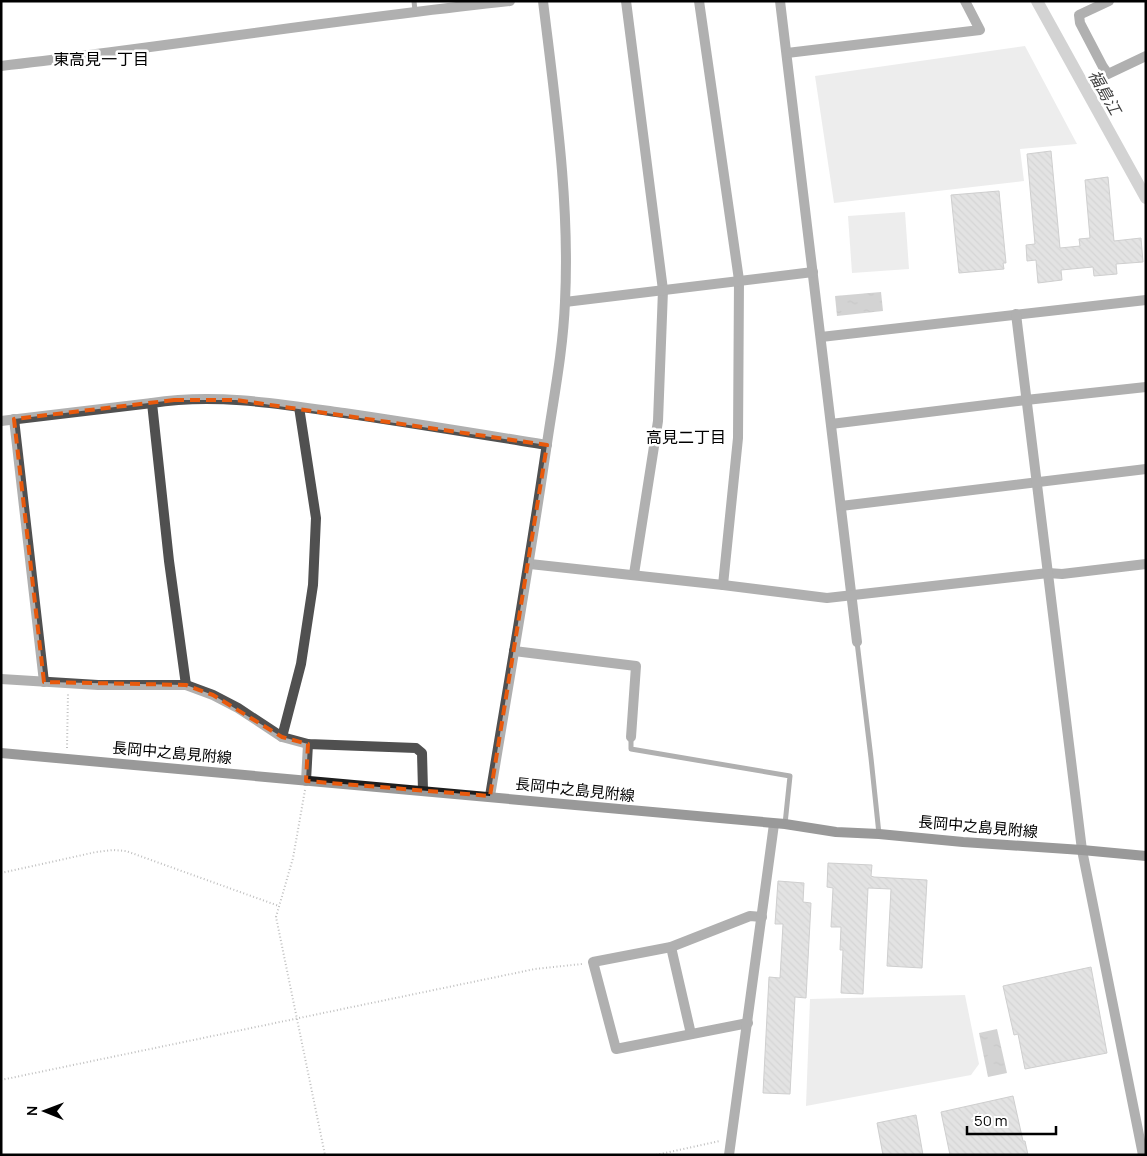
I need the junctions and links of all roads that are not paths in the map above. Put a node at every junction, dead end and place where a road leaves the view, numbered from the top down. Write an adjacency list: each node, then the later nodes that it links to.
1 (510, 1): 8 (street)
2 (543, 1): 16 (street)
3 (626, 1): 14 (street)
4 (699, 1): 13 (street)
5 (780, 1): 9 (street)
6 (965, 1): 9 (street)
7 (1109, 1): 10 (street)
8 (415, 6): 11 (street)
9 (787, 53): 12 (street)
10 (1146, 56)
11 (1, 66)
12 (813, 272): 13 (street); 18 (street)
13 (739, 280): 14 (street); 34 (street)
14 (663, 290): 16 (street); 33 (street)
15 (1146, 300): 17 (street)
16 (565, 302): 26 (street)
17 (1016, 314): 18 (street); 20 (street)
18 (821, 337): 25 (street)
19 (1146, 388): 20 (street)
20 (1026, 400): 25 (street); 28 (street)
21 (152, 403): 22 (street); 23 (street); 40 (street)
22 (299, 407): 26 (street); 41 (street)
23 (14, 420): 24 (street); 39 (street)
24 (1, 421)
25 (831, 424): 29 (street)
26 (547, 445): 30 (street)
27 (1146, 469): 28 (street)
28 (1036, 482): 29 (street); 32 (street)
29 (841, 506): 35 (street)
30 (530, 564): 33 (street); 37 (street)
31 (1146, 564): 32 (street)
32 (1048, 573): 35 (street); 50 (street)
33 (634, 574): 34 (street)
34 (723, 585): 35 (street)
35 (851, 595): 36 (street)
36 (857, 642): 49 (lane)
37 (514, 651): 42 (street); 47 (street)
38 (1, 679): 39 (street)
39 (44, 682): 40 (street)
40 (186, 685): 41 (street)
41 (282, 736): 43 (street)
42 (631, 737): 48 (lane)
43 (308, 744): 45 (street); 46 (street)
44 (1, 753): 45 (main road, 長岡中之島見附線)
45 (306, 781): 46 (main road, 長岡中之島見附線)
46 (423, 790): 47 (main road, 長岡中之島見附線)
47 (490, 796): 48 (main road, 長岡中之島見附線)
48 (780, 824): 49 (main road, 長岡中之島見附線); 52 (street)
49 (879, 834): 50 (main road, 長岡中之島見附線)
50 (1082, 850): 51 (main road, 長岡中之島見附線); 57 (street)
51 (1146, 856)
52 (762, 916): 53 (street); 54 (street)
53 (671, 947): 55 (street); 55 (street)
54 (748, 1023): 55 (street); 56 (street)
55 (691, 1034)
56 (729, 1155)
57 (1143, 1155)

